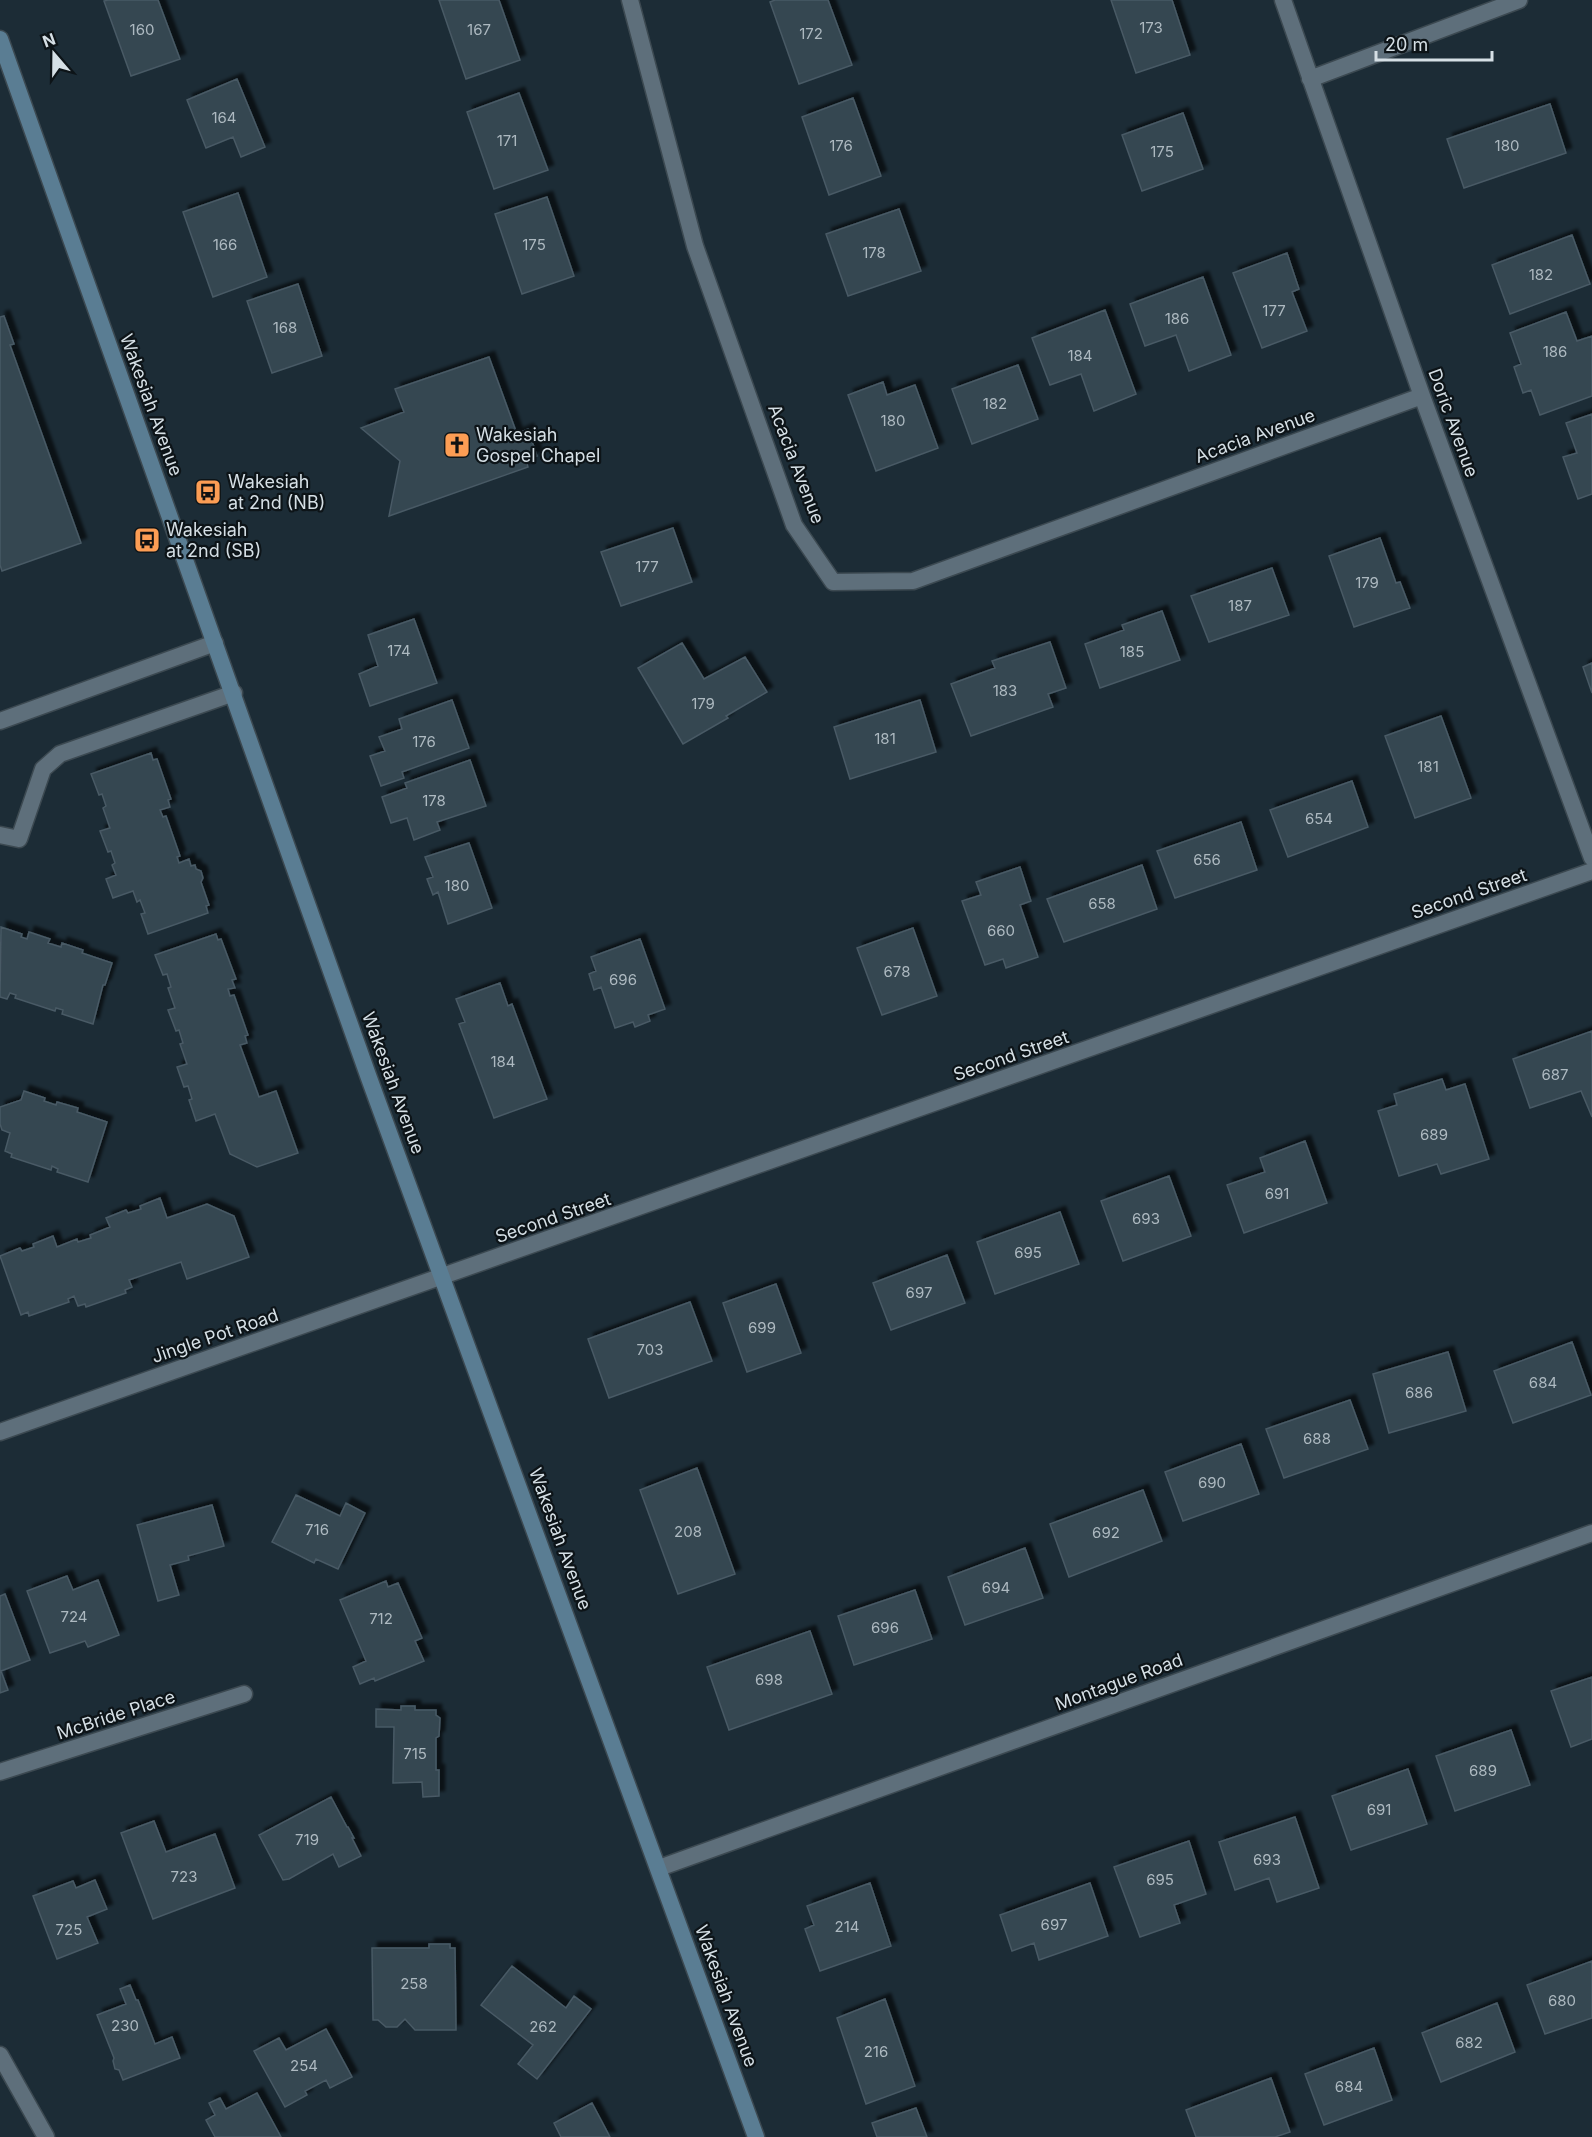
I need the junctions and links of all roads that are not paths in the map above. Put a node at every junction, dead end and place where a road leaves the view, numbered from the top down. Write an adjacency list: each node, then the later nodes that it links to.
1 (630, 0): 6 (street, Acacia Avenue)
2 (1283, 0): 5 (street, Doric Avenue)
3 (1519, 0): 5 (street)
4 (0, 39): 7 (main road, Wakesiah Avenue)
5 (1310, 79): 6 (street, Doric Avenue)
6 (1422, 396): 11 (street, Doric Avenue)
7 (215, 643): 8 (main road, Wakesiah Avenue); 9 (street)
8 (234, 693): 10 (street); 13 (main road, Wakesiah Avenue)
9 (0, 721)
10 (0, 836)
11 (1592, 858)
12 (1592, 871): 13 (street, Second Street)
13 (443, 1277): 14 (street, Jingle Pot Road); 18 (main road, Wakesiah Avenue)
14 (0, 1432)
15 (1592, 1533): 18 (street, Montague Road)
16 (244, 1694): 17 (street, McBride Place)
17 (0, 1772)
18 (659, 1868): 21 (main road, Wakesiah Avenue)
19 (0, 2055): 20 (street)
20 (46, 2137)
21 (756, 2137)

